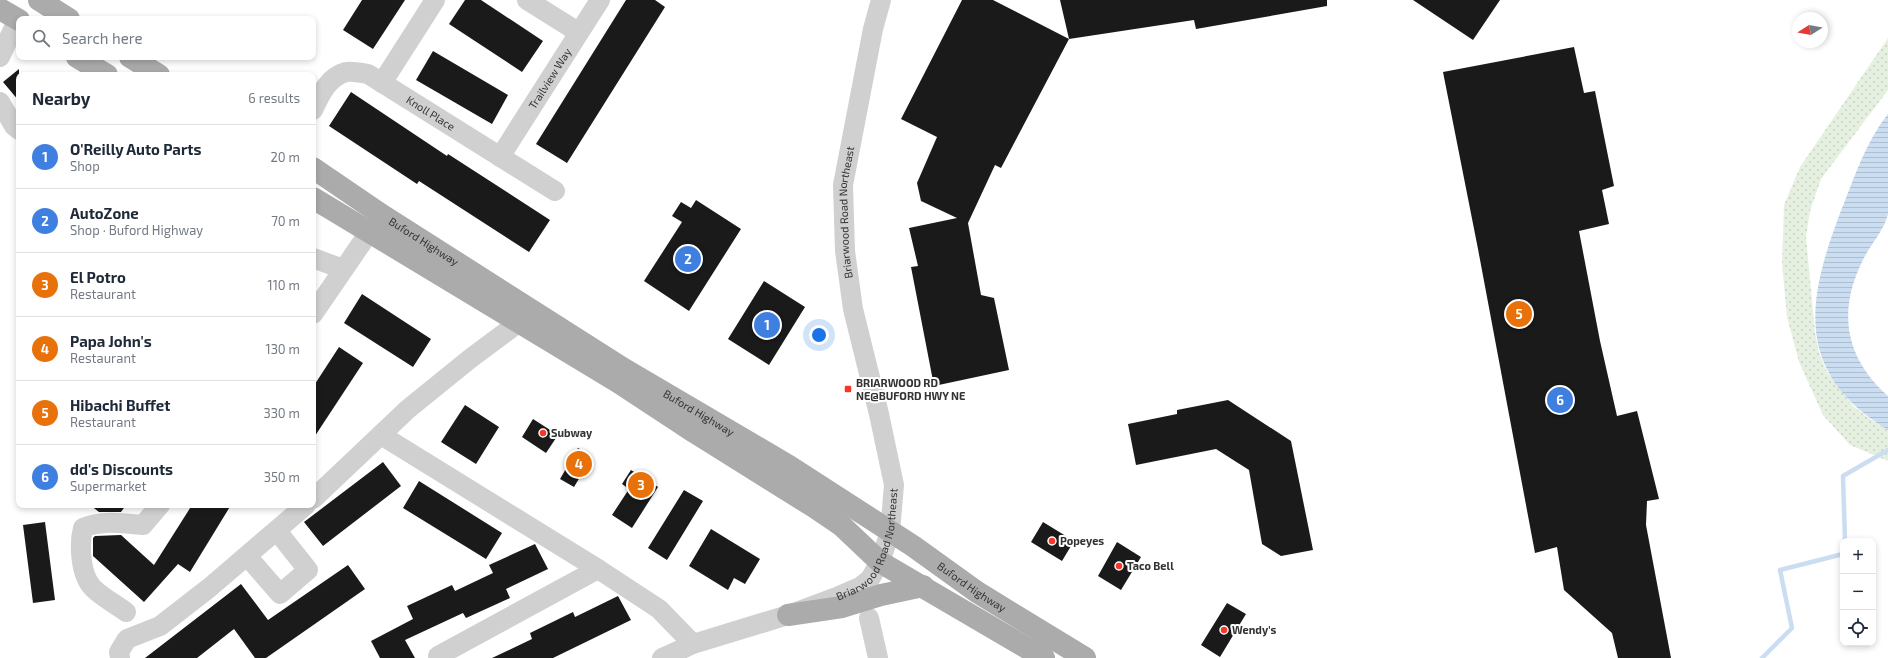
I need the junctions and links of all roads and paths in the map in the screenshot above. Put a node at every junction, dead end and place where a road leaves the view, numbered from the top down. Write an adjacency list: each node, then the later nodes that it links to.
1 (39, 0): 7 (main road)
2 (435, 0): 14 (street)
3 (527, 0): 8 (street)
4 (600, 0): 8 (street, Trailview Way)
5 (881, 0): 32 (street, Briarwood Road Northeast)
6 (12, 16): 9 (street)
7 (64, 16)
8 (578, 32): 18 (street, Trailview Way)
9 (0, 57)
10 (82, 60): 12 (main road)
11 (135, 60): 13 (main road)
12 (102, 72)
13 (154, 72)
14 (382, 83): 16 (street, Knoll Place); 18 (street, Knoll Place)
15 (0, 102): 17 (street)
16 (316, 104)
17 (16, 128)
18 (500, 157): 20 (street, Knoll Place)
19 (316, 170): 32 (main road, Buford Highway)
20 (555, 191)
21 (316, 200): 22 (main road, Buford Highway)
22 (370, 231): 24 (street); 26 (main road, Buford Highway)
23 (316, 259): 24 (street)
24 (343, 269): 25 (street)
25 (316, 310)
26 (518, 323): 27 (street); 34 (main road, Buford Highway)
27 (381, 435): 28 (street); 35 (street)
28 (316, 496)
29 (157, 508): 37 (street)
30 (303, 508): 31 (street)
31 (277, 531): 33 (street); 33 (street)
32 (890, 532): 34 (street, Briarwood Road Northeast); 46 (main road, Buford Highway)
33 (247, 556): 42 (street)
34 (880, 562): 36 (main road, Buford Highway); 38 (street, Briarwood Road Northeast)
35 (598, 569): 40 (street); 41 (street)
36 (923, 586): 38 (main road); 45 (main road, Buford Highway)
37 (126, 612)
38 (788, 615): 40 (street, Briarwood Road Northeast)
39 (869, 618): 44 (street)
40 (693, 644): 43 (street, Briarwood Road Northeast)
41 (438, 656)
42 (120, 658)
43 (662, 658)
44 (878, 658)
45 (1044, 658)
46 (1085, 658)

